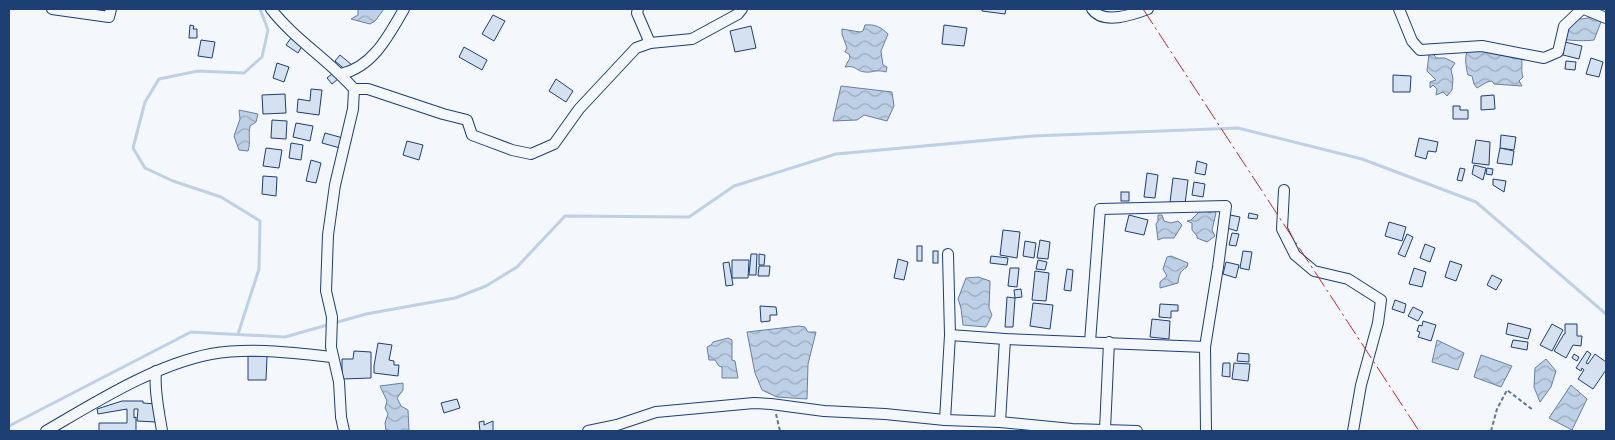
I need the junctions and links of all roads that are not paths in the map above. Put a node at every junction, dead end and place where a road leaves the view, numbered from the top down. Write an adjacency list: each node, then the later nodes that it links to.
1 (52, 9): 2 (street)
2 (111, 9)
3 (271, 9): 13 (street)
4 (404, 9): 13 (street)
5 (638, 9): 12 (street)
6 (742, 9): 12 (street)
7 (1092, 9): 8 (street)
8 (1148, 9)
9 (1399, 9): 10 (street)
10 (1583, 9): 11 (street)
11 (1606, 18)
12 (650, 43): 14 (street)
13 (341, 74): 14 (street)
14 (354, 89): 22 (street)
15 (1284, 190): 27 (street)
16 (948, 254): 17 (street)
17 (950, 335): 18 (street); 24 (street)
18 (1005, 339): 19 (street); 25 (street)
19 (1090, 342): 20 (street); 21 (street)
20 (1109, 342): 21 (street); 26 (street)
21 (1206, 347): 33 (street)
22 (333, 357): 23 (street); 30 (street)
23 (156, 371): 28 (street); 29 (street)
24 (945, 420): 25 (street); 31 (street)
25 (1000, 422): 26 (street)
26 (1105, 430): 32 (street)
27 (1355, 430)
28 (46, 431)
29 (162, 431)
30 (344, 431)
31 (588, 431)
32 (1137, 431)
33 (1206, 431)

